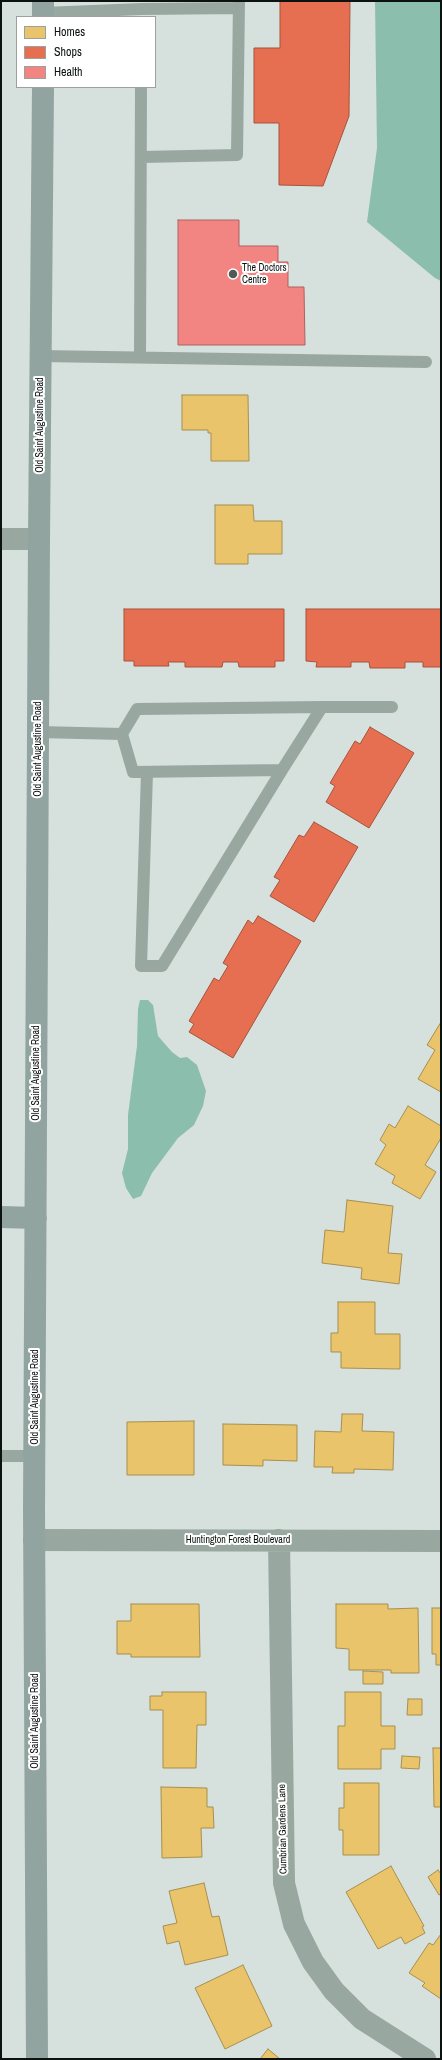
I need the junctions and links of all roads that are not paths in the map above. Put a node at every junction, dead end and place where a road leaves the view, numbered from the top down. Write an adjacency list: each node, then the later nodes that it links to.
1 (239, 5): 2 (lane); 6 (lane)
2 (142, 9): 3 (lane)
3 (43, 10)
4 (43, 88): 7 (main road, Old Saint Augustine Road)
5 (142, 88): 6 (lane)
6 (142, 157): 8 (lane)
7 (40, 356): 8 (lane); 11 (main road, Old Saint Augustine Road)
8 (140, 357): 9 (lane)
9 (426, 362)
10 (1, 539): 11 (street)
11 (38, 539): 14 (main road, Old Saint Augustine Road)
12 (322, 707): 13 (lane); 15 (lane); 16 (lane)
13 (392, 707)
14 (38, 732): 15 (lane); 19 (main road, Old Saint Augustine Road)
15 (122, 734): 17 (lane)
16 (282, 770): 17 (lane); 17 (lane)
17 (147, 772)
18 (1, 1217): 19 (main road)
19 (36, 1218): 21 (main road, Old Saint Augustine Road)
20 (1, 1456): 21 (lane)
21 (34, 1456): 22 (main road, Old Saint Augustine Road)
22 (34, 1540): 23 (street, Huntington Forest Boulevard); 25 (main road, Old Saint Augustine Road)
23 (279, 1540): 24 (street, Huntington Forest Boulevard); 26 (street, Cumbrian Gardens Lane)
24 (441, 1541)
25 (37, 2059)
26 (425, 2059)

